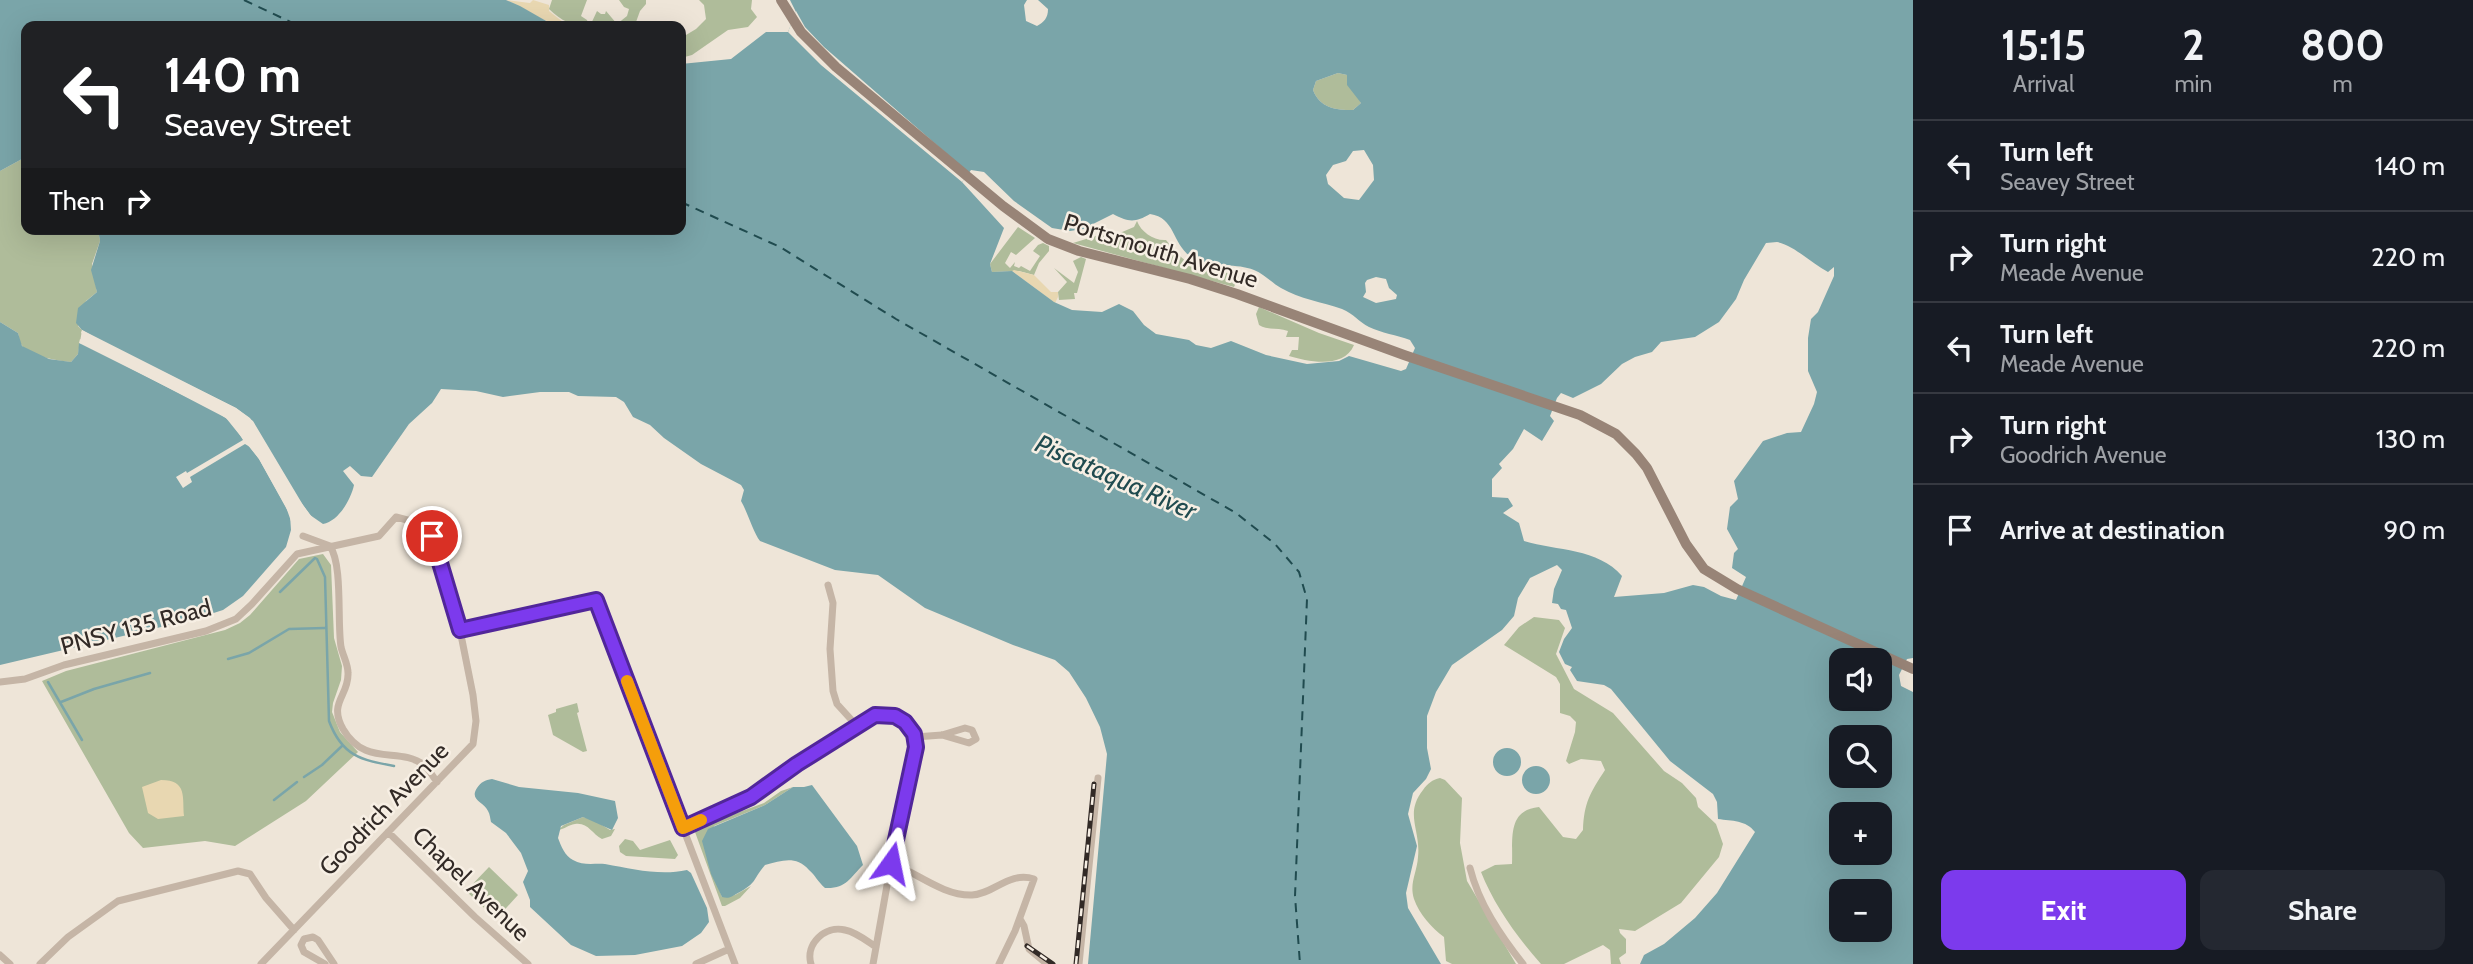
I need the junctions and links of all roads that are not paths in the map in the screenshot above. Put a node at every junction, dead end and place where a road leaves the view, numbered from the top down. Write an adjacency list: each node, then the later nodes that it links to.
1 (781, 4): 6 (main road, Portsmouth Avenue)
2 (303, 536): 3 (street)
3 (330, 546): 5 (street, Goodrich Avenue); 7 (street, PNSY 135 Road); 12 (street)
4 (828, 585): 8 (street)
5 (460, 630): 12 (street, Goodrich Avenue); 13 (street)
6 (1909, 667)
7 (0, 682)
8 (856, 726): 10 (street); 13 (street)
9 (942, 735): 10 (street)
10 (915, 737): 15 (street)
11 (1098, 778): 34 (street)
12 (437, 782): 14 (street, Goodrich Avenue)
13 (683, 828): 20 (street)
14 (388, 832): 18 (street, Goodrich Avenue); 27 (street, Chapel Avenue)
15 (891, 863): 17 (street); 19 (street)
16 (1470, 867): 35 (street)
17 (1020, 919): 32 (street); 33 (street)
18 (294, 930): 23 (street); 24 (street, Goodrich Avenue)
19 (876, 947): 30 (street); 31 (street)
20 (729, 949): 28 (street); 29 (street)
21 (0, 955): 22 (street)
22 (10, 964)
23 (40, 964)
24 (261, 964)
25 (325, 964): 26 (street)
26 (334, 964)
27 (528, 964)
28 (696, 964)
29 (735, 964)
30 (811, 964)
31 (873, 964)
32 (999, 964)
33 (1047, 964)
34 (1079, 964)
35 (1523, 964)

